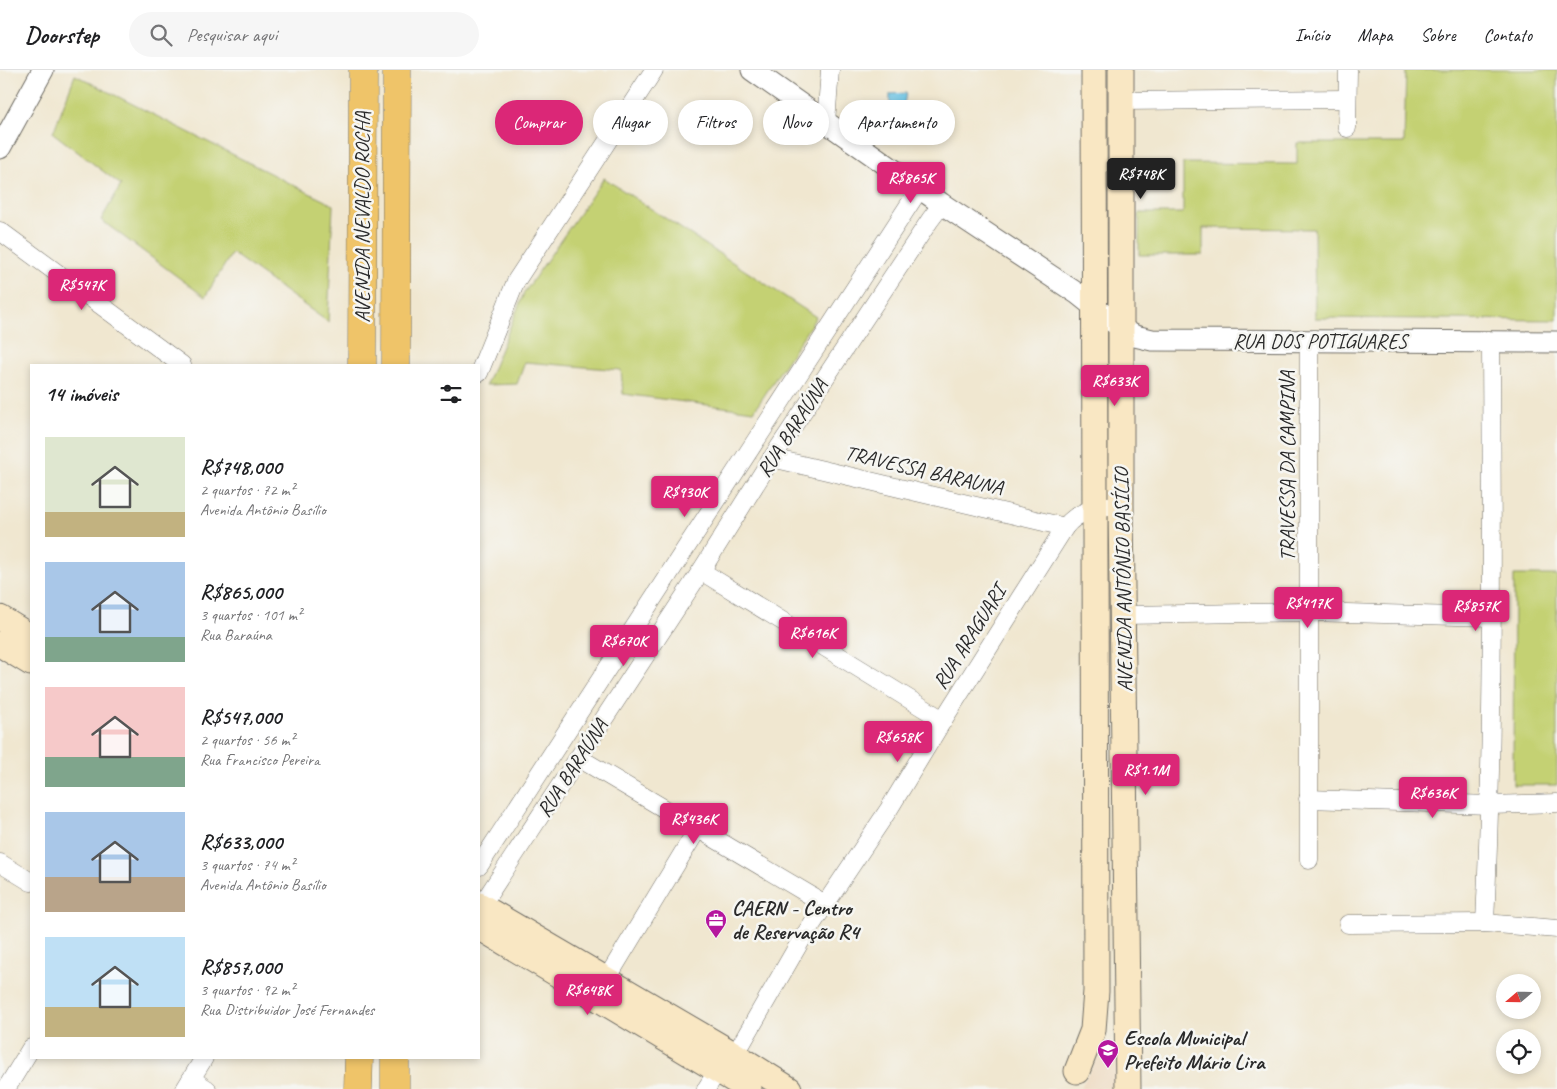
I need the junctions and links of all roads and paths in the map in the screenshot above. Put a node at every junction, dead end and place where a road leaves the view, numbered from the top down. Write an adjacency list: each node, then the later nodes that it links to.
1 (43, 70): 16 (street)
2 (363, 70): 26 (highway, AVENIDA NEVALDO ROCHA)
3 (397, 70): 27 (highway, AVENIDA NEVALDO ROCHA)
4 (654, 70): 28 (street)
5 (752, 70): 11 (street, RUA DOS POTIGUARES)
6 (830, 70): 12 (street)
7 (1094, 70): 20 (main road, AVENIDA ANTÔNIO BASÍLIO)
8 (1121, 70): 13 (main road, AVENIDA ANTÔNIO BASÍLIO)
9 (1348, 70): 10 (street)
10 (1346, 99): 13 (street); 15 (street)
11 (795, 100)
12 (828, 100)
13 (1120, 101): 21 (main road, AVENIDA ANTÔNIO BASÍLIO)
14 (829, 124): 17 (street, RUA DOS POTIGUARES)
15 (1347, 128)
16 (0, 148)
17 (920, 188): 18 (street, RUA DOS POTIGUARES); 40 (street, RUA BARAÚNA)
18 (942, 204): 20 (street, RUA DOS POTIGUARES); 29 (street, RUA BARAÚNA)
19 (0, 231): 25 (street)
20 (1094, 306): 21 (street, RUA DOS POTIGUARES); 31 (main road, AVENIDA ANTÔNIO BASÍLIO)
21 (1122, 329): 22 (street, RUA DOS POTIGUARES); 30 (main road, AVENIDA ANTÔNIO BASÍLIO)
22 (1309, 341): 23 (street, RUA DOS POTIGUARES); 34 (street, TRAVESSA DA CAMPINA)
23 (1491, 342): 24 (street, RUA DOS POTIGUARES); 36 (street)
24 (1557, 342)
25 (181, 364)
26 (362, 364)
27 (396, 364)
28 (480, 371)
29 (772, 458): 32 (street, TRAVESSA BARAUNA); 33 (street, RUA BARAÚNA)
30 (1122, 504): 31 (street, RUA ARAGUARI); 35 (main road, AVENIDA ANTÔNIO BASÍLIO)
31 (1095, 508): 32 (street, RUA ARAGUARI); 64 (main road, AVENIDA ANTÔNIO BASÍLIO)
32 (1065, 527): 43 (street, RUA ARAGUARI)
33 (701, 571): 41 (street, RUA BARAÚNA); 43 (street)
34 (1310, 612): 35 (street); 36 (street); 45 (street, TRAVESSA DA CAMPINA)
35 (1124, 615): 59 (main road, AVENIDA ANTÔNIO BASÍLIO)
36 (1493, 617): 47 (street)
37 (0, 618): 38 (main road)
38 (30, 636)
39 (0, 644): 42 (main road)
40 (621, 647): 41 (street); 51 (street, RUA BARAÚNA)
41 (643, 660): 44 (street, RUA BARAÚNA)
42 (30, 662)
43 (943, 720): 53 (street, RUA ARAGUARI)
44 (579, 758): 48 (street); 54 (street, RUA BARAÚNA)
45 (1308, 799): 47 (street); 49 (street, TRAVESSA DA CAMPINA)
46 (1557, 803): 47 (street)
47 (1490, 804): 55 (street)
48 (698, 828): 53 (street); 58 (street)
49 (1309, 860)
50 (0, 863): 52 (street)
51 (480, 864)
52 (30, 881)
53 (825, 904): 63 (street, RUA ARAGUARI)
54 (480, 913): 58 (main road); 63 (main road)
55 (1485, 923): 56 (street); 57 (street)
56 (1348, 924)
57 (1557, 929)
58 (606, 980): 63 (main road)
59 (1127, 1008): 64 (main road); 71 (main road, AVENIDA ANTÔNIO BASÍLIO)
60 (30, 1049): 66 (street)
61 (203, 1059): 65 (street)
62 (395, 1059): 68 (highway)
63 (720, 1071): 69 (main road); 70 (main road)
64 (1070, 1080)
65 (188, 1084): 67 (street)
66 (5, 1085)
67 (207, 1089)
68 (395, 1089)
69 (749, 1089)
70 (789, 1089)
71 (1128, 1089)

